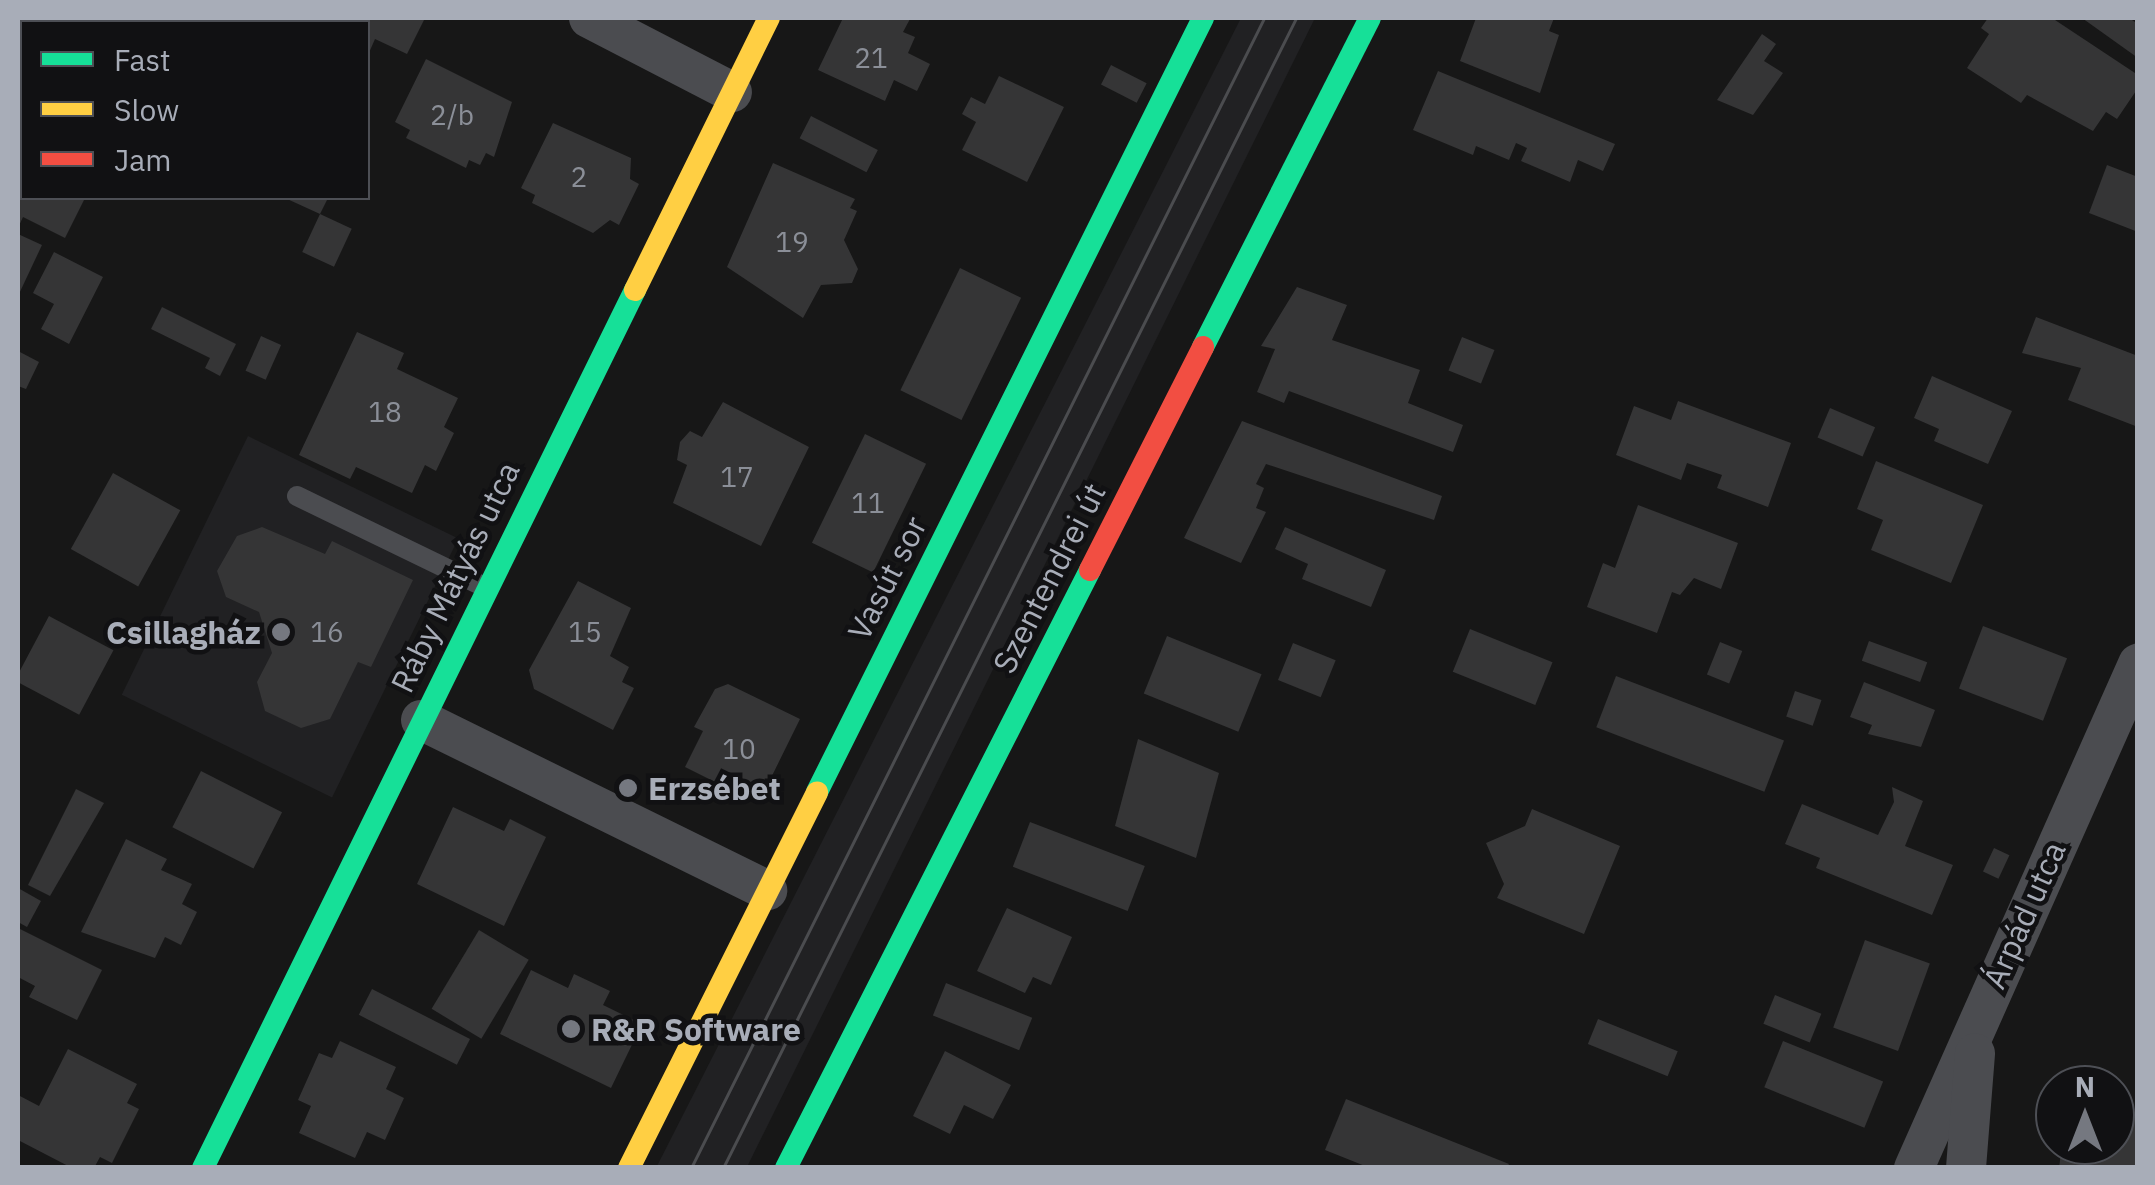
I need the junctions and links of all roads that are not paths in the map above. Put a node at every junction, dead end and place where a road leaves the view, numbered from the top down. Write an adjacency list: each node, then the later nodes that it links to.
1 (589, 18): 5 (street)
2 (768, 18): 5 (street, Ráby Mátyás utca)
3 (1203, 18): 10 (street, Vasút sor)
4 (1370, 18): 14 (street, Szentendrei út)
5 (732, 92): 7 (street, Ráby Mátyás utca)
6 (297, 496): 7 (lane)
7 (487, 588): 9 (street, Ráby Mátyás utca)
8 (2138, 664): 11 (street, Árpád utca)
9 (421, 720): 10 (street); 12 (street, Ráby Mátyás utca)
10 (768, 890): 13 (street, Vasút sor)
11 (1978, 1019): 15 (street, Árpád utca); 16 (street)
12 (204, 1168)
13 (630, 1168)
14 (786, 1168)
15 (1914, 1168)
16 (1966, 1168)

